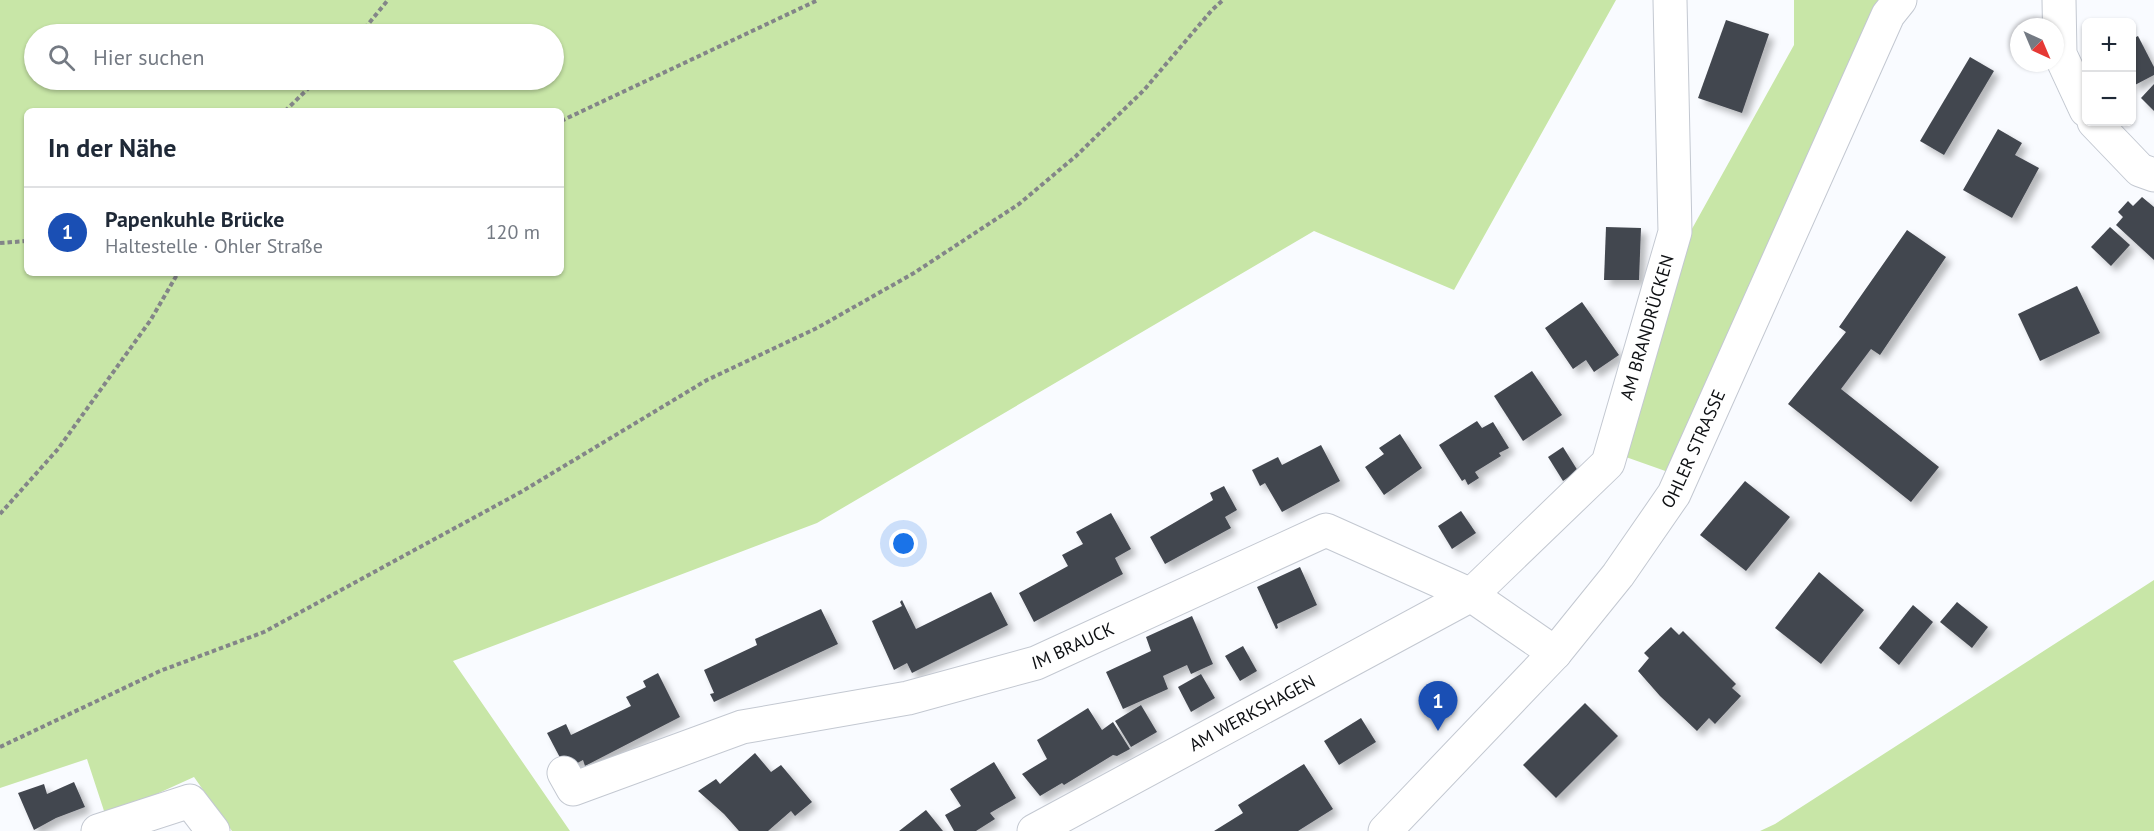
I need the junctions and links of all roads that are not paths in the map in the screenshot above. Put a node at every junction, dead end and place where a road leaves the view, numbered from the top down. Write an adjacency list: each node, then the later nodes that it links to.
1 (1670, 0): 7 (street, AM BRANDRÜCKEN)
2 (1900, 0): 8 (street, OHLER STRASSE)
3 (2059, 0): 4 (street)
4 (2082, 101)
5 (2098, 126): 6 (street)
6 (2154, 175)
7 (1471, 595): 8 (street, IM BRAUCK); 9 (street, IM BRAUCK); 12 (street, AM WERKSHAGEN)
8 (1555, 653): 13 (street, OHLER STRASSE)
9 (564, 773)
10 (98, 831): 11 (street)
11 (213, 831)
12 (1034, 831)
13 (1385, 831)

